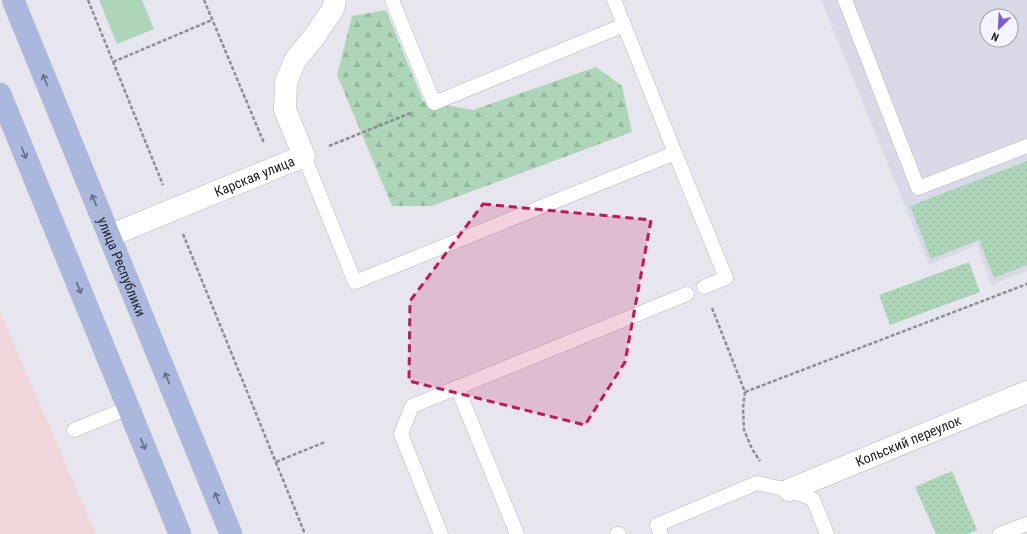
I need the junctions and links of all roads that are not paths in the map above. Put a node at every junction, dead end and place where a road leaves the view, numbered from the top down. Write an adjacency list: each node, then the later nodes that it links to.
1 (12, 0): 11 (main road, улица Республики, one-way to 1)
2 (335, 0): 10 (street, Карская улица)
3 (392, 0): 6 (lane)
4 (614, 0): 6 (lane)
5 (845, 0): 8 (lane)
6 (624, 25): 9 (lane)
7 (0, 94): 16 (main road, one-way to 16)
8 (1027, 146)
9 (675, 153): 10 (lane); 12 (lane)
10 (304, 156): 11 (street, Карская улица)
11 (109, 236): 21 (main road, улица Республики, one-way to 11)
12 (704, 287)
13 (687, 294): 14 (lane)
14 (457, 387): 22 (lane); 23 (lane)
15 (1027, 392): 18 (street, Кольский переулок)
16 (128, 408): 17 (lane); 20 (main road, one-way to 20)
17 (74, 430)
18 (789, 490): 24 (lane); 25 (lane)
19 (1027, 524): 26 (lane)
20 (180, 534)
21 (231, 534)
22 (441, 534)
23 (517, 534)
24 (661, 534)
25 (827, 534)
26 (1000, 534)

